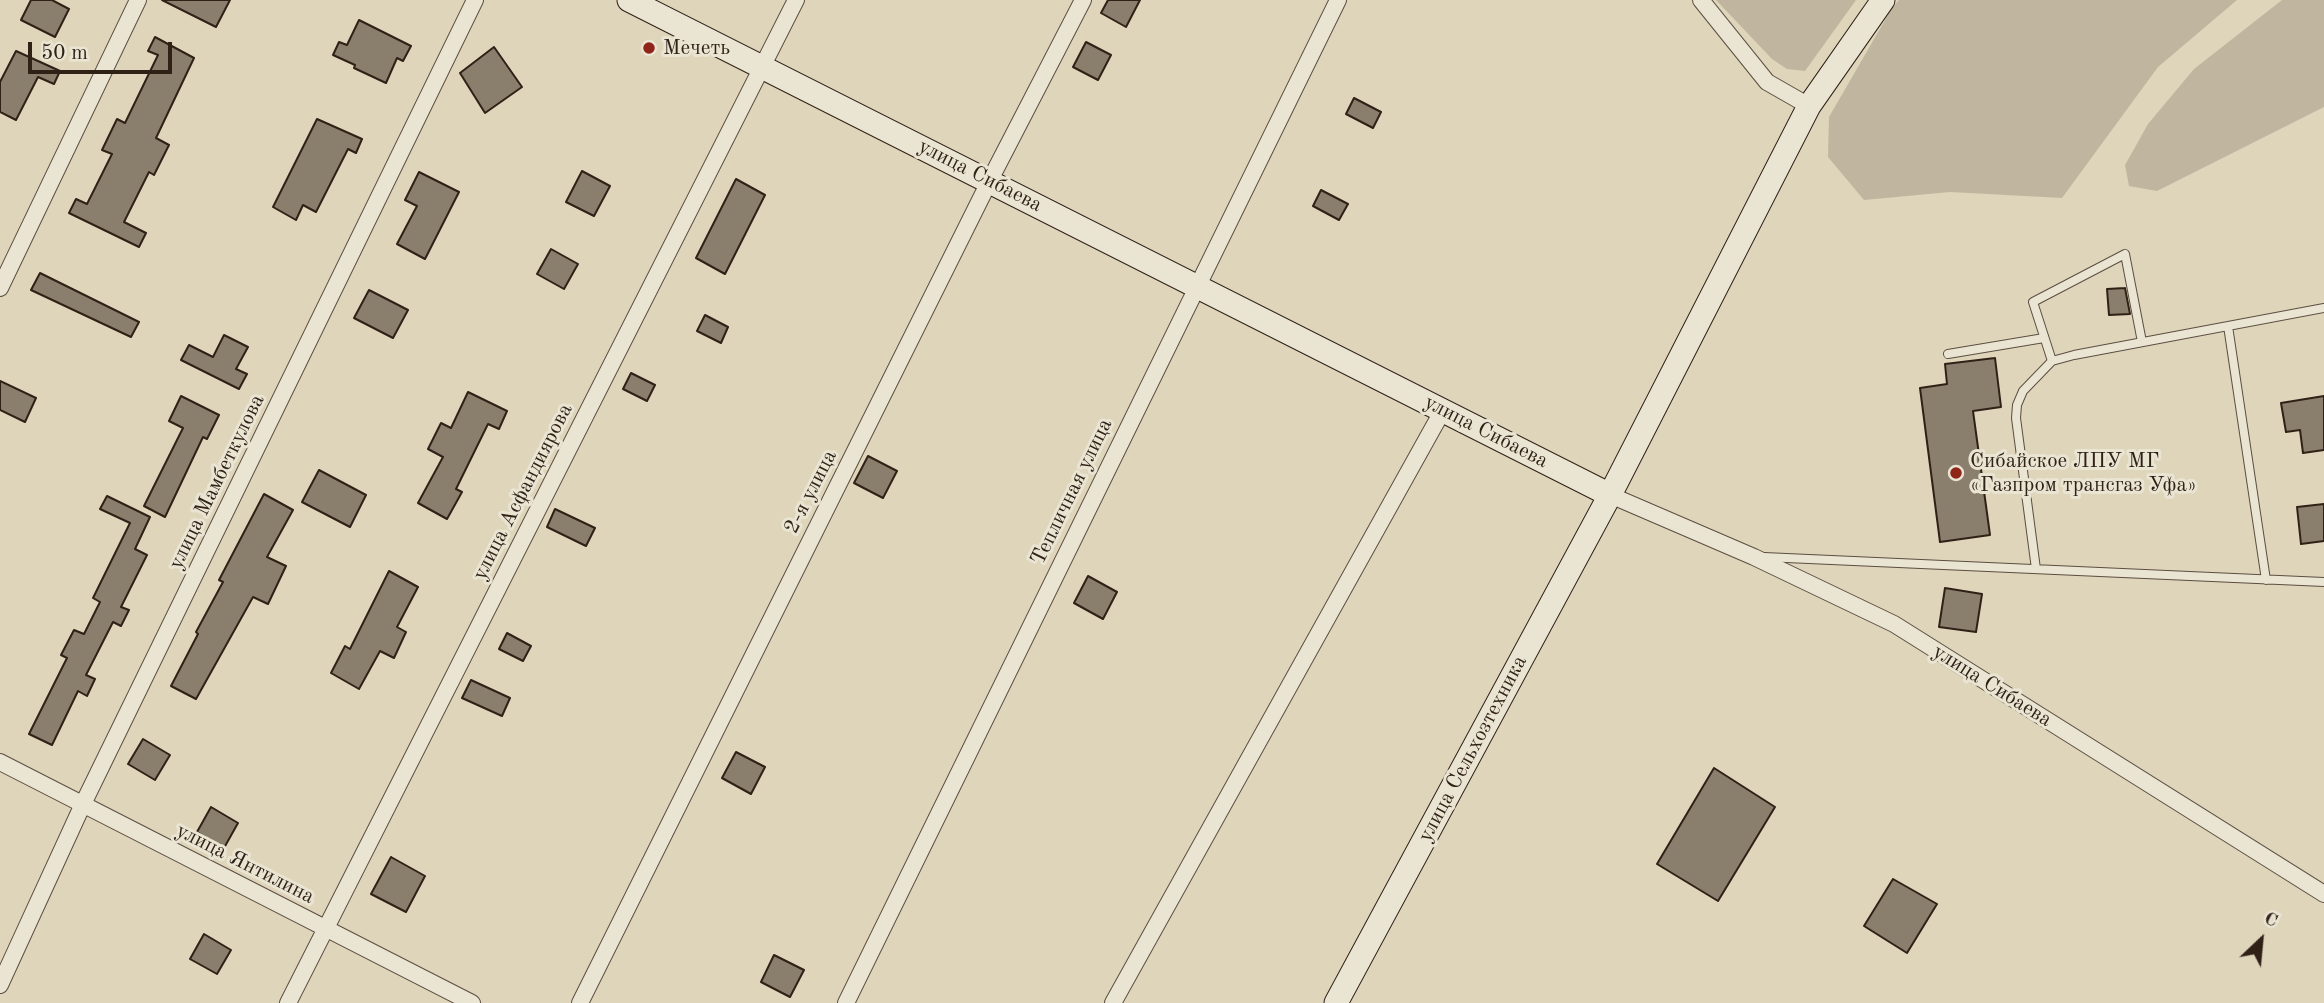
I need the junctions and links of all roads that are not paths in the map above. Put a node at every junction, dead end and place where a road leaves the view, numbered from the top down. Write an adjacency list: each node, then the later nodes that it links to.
1 (138, 0): 13 (street)
2 (475, 0): 27 (street, улица Мамбеткулова)
3 (629, 0): 9 (main road, улица Сибаева)
4 (796, 0): 9 (street, улица Асфандиярова)
5 (1083, 0): 11 (street, 2-я улица)
6 (1338, 0): 12 (street, Тепличная улица)
7 (1701, 0): 10 (street)
8 (1883, 0): 10 (main road, улица Сельхозтехника)
9 (763, 68): 11 (main road, улица Сибаева); 29 (street, улица Асфандиярова)
10 (1809, 106): 21 (main road, улица Сельхозтехника)
11 (990, 180): 12 (main road, улица Сибаева); 33 (street, 2-я улица)
12 (1196, 286): 20 (main road, улица Сибаева); 34 (street, Тепличная улица)
13 (0, 288)
14 (2324, 308): 15 (lane)
15 (2228, 326): 17 (lane); 24 (lane)
16 (2044, 338): 17 (lane); 18 (lane); 19 (lane)
17 (2142, 342): 19 (lane)
18 (1948, 354)
19 (2052, 361): 23 (lane)
20 (1443, 411): 21 (main road, улица Сибаева); 35 (street)
21 (1610, 495): 22 (street, улица Сибаева); 36 (main road, улица Сельхозтехника)
22 (1754, 557): 23 (lane); 28 (street, улица Сибаева)
23 (2036, 569): 24 (lane)
24 (2266, 580): 25 (lane)
25 (2324, 582)
26 (0, 762): 27 (street, улица Янтилина)
27 (83, 804): 29 (street, улица Янтилина); 30 (street, улица Мамбеткулова)
28 (2324, 894)
29 (325, 928): 31 (street, улица Асфандиярова); 32 (street, улица Янтилина)
30 (0, 985)
31 (288, 1003)
32 (472, 1003)
33 (580, 1003)
34 (846, 1003)
35 (1113, 1003)
36 (1336, 1003)

